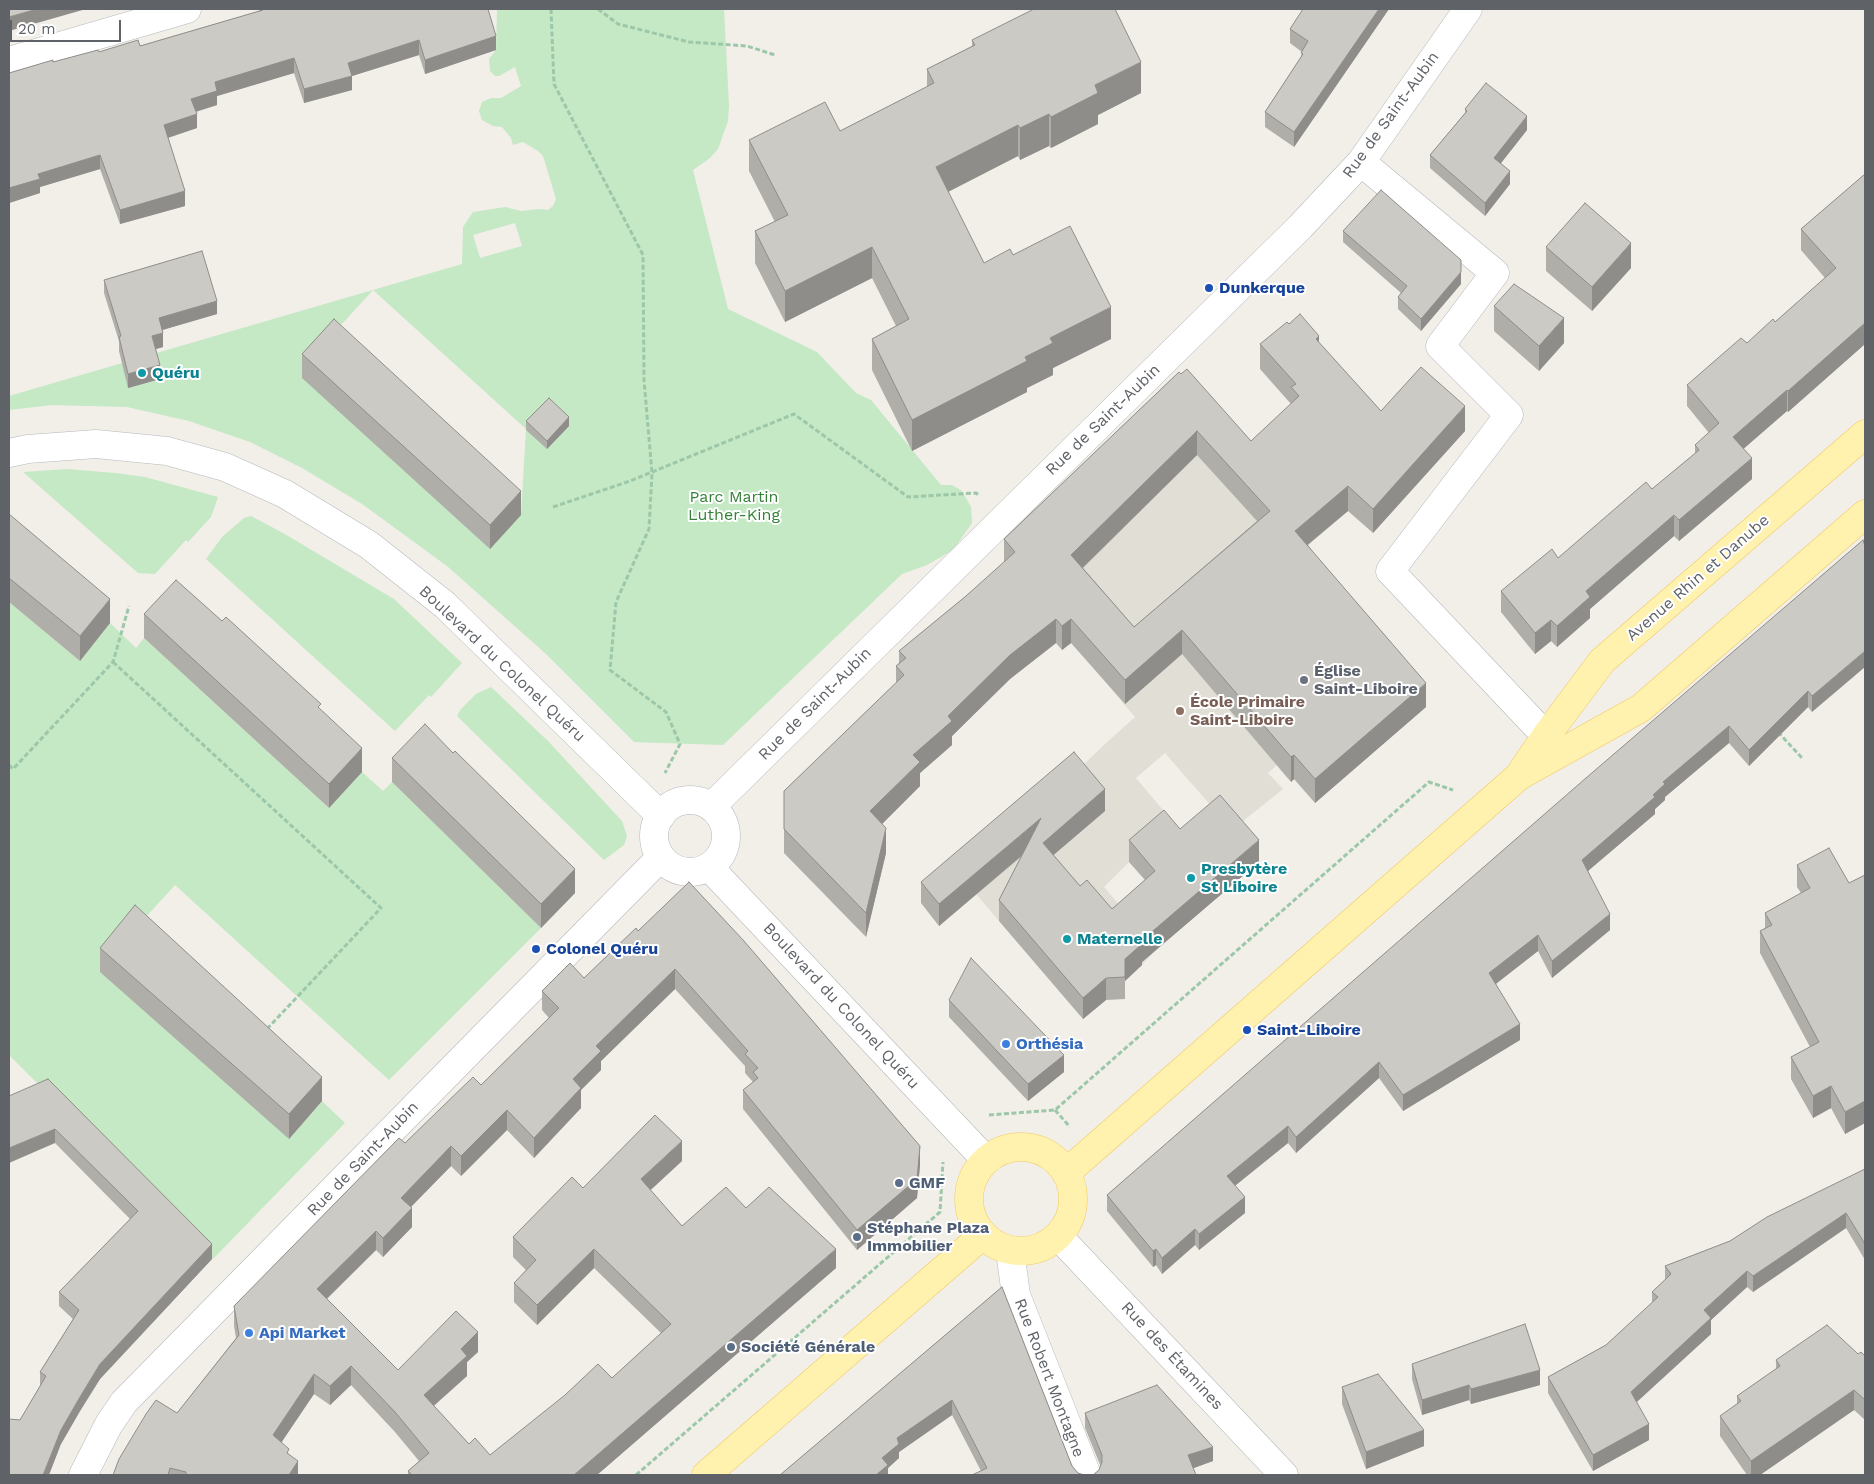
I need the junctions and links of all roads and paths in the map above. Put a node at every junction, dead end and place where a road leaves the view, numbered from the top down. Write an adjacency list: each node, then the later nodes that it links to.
1 (186, 9): 6 (street)
2 (551, 9): 10 (path)
3 (598, 9): 5 (path)
4 (1468, 9): 7 (street, Rue de Saint-Aubin)
5 (775, 55)
6 (9, 62)
7 (1360, 162): 12 (street, Rue de Saint-Aubin); 17 (street)
8 (1865, 434): 17 (main road, Avenue Rhin et Danube)
9 (9, 453): 23 (street, Boulevard du Colonel Quéru)
10 (652, 473): 11 (path); 12 (path); 23 (path)
11 (553, 506)
12 (1009, 513): 22 (street, Rue de Saint-Aubin)
13 (1865, 514): 20 (main road)
14 (129, 606): 15 (path)
15 (113, 662): 19 (path); 26 (path)
16 (1777, 731): 18 (path)
17 (1546, 736): 20 (main road, Avenue Rhin et Danube)
18 (1802, 759)
19 (9, 765)
20 (1519, 776): 30 (main road)
21 (1429, 782): 27 (path)
22 (712, 808): 23 (street); 25 (street)
23 (655, 810): 24 (street)
24 (661, 857): 25 (street); 34 (street, Rue de Saint-Aubin)
25 (714, 872): 29 (street, Boulevard du Colonel Quéru)
26 (263, 1034)
27 (990, 1114)
28 (943, 1154): 35 (path)
29 (986, 1160): 30 (main road); 31 (main road)
30 (1067, 1172): 32 (main road)
31 (983, 1235): 33 (main road); 36 (main road)
32 (1059, 1237): 33 (main road); 38 (street, Rue des Étamines)
33 (1010, 1251): 37 (street, Rue Robert Montagne)
34 (83, 1475)
35 (636, 1475)
36 (706, 1475)
37 (1087, 1475)
38 (1284, 1475)

